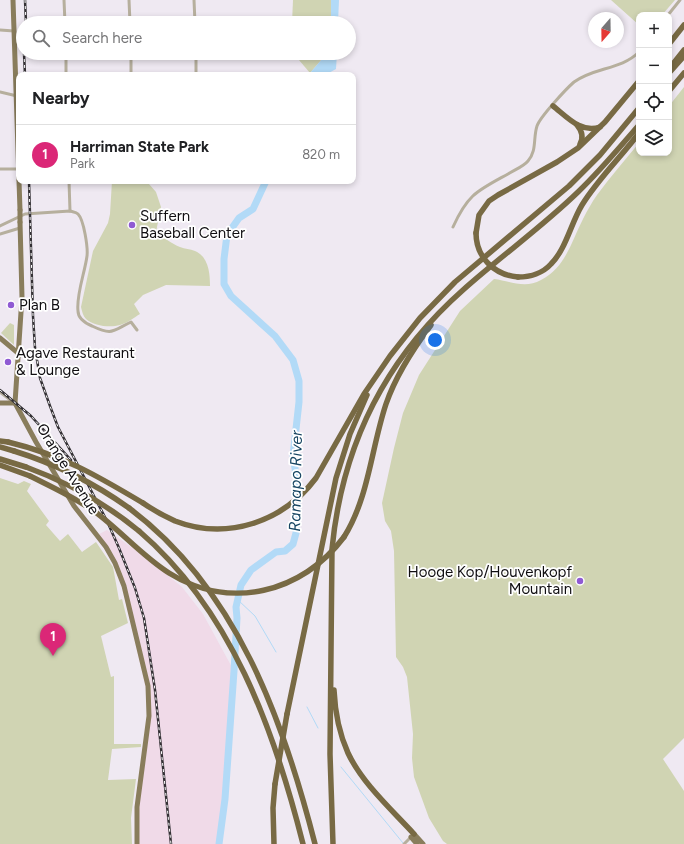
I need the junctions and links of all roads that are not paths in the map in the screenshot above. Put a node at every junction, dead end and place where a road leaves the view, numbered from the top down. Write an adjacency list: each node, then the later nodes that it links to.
1 (13, 0): 12 (main road)
2 (64, 0): 7 (street)
3 (129, 0): 8 (street)
4 (194, 0): 9 (street)
5 (680, 0): 6 (street)
6 (670, 12)
7 (65, 16)
8 (130, 16)
9 (194, 16)
10 (684, 25): 13 (highway)
11 (0, 30): 12 (street)
12 (14, 31): 26 (main road)
13 (672, 40)
14 (684, 50): 20 (highway)
15 (636, 55): 31 (street)
16 (684, 56): 21 (highway)
17 (66, 60): 22 (street)
18 (130, 60): 23 (street)
19 (196, 60): 24 (street)
20 (672, 65)
21 (672, 70)
22 (66, 72)
23 (131, 72)
24 (196, 72)
25 (684, 73): 28 (highway)
26 (16, 74)
27 (636, 84): 34 (highway)
28 (672, 87)
29 (0, 92): 30 (street)
30 (16, 96)
31 (553, 106): 33 (highway); 45 (street)
32 (636, 112): 51 (highway)
33 (577, 125): 34 (highway); 37 (highway)
34 (600, 127): 37 (highway)
35 (636, 128): 47 (highway)
36 (636, 137): 37 (highway, bridge)
37 (578, 148)
38 (0, 169): 39 (street)
39 (16, 169)
40 (19, 184): 43 (main road, bridge)
41 (69, 184): 42 (street)
42 (70, 211): 44 (street); 48 (street)
43 (20, 225): 46 (street); 50 (main road)
44 (0, 226)
45 (453, 227)
46 (0, 234)
47 (451, 301): 58 (highway, bridge); 59 (highway)
48 (137, 330)
49 (0, 338): 50 (main road)
50 (18, 353): 54 (main road)
51 (372, 384): 55 (highway, bridge); 63 (highway, bridge)
52 (0, 392): 54 (street)
53 (0, 403): 54 (main road)
54 (15, 403): 62 (main road, Orange Avenue)
55 (0, 441)
56 (0, 447): 65 (highway, bridge)
57 (0, 458): 64 (highway, bridge)
58 (0, 464)
59 (331, 646): 60 (highway); 66 (highway)
60 (413, 835): 61 (street); 67 (main road); 68 (main road)
61 (404, 843)
62 (137, 844)
63 (274, 844)
64 (303, 844)
65 (315, 844)
66 (333, 844)
67 (417, 844)
68 (423, 844)

